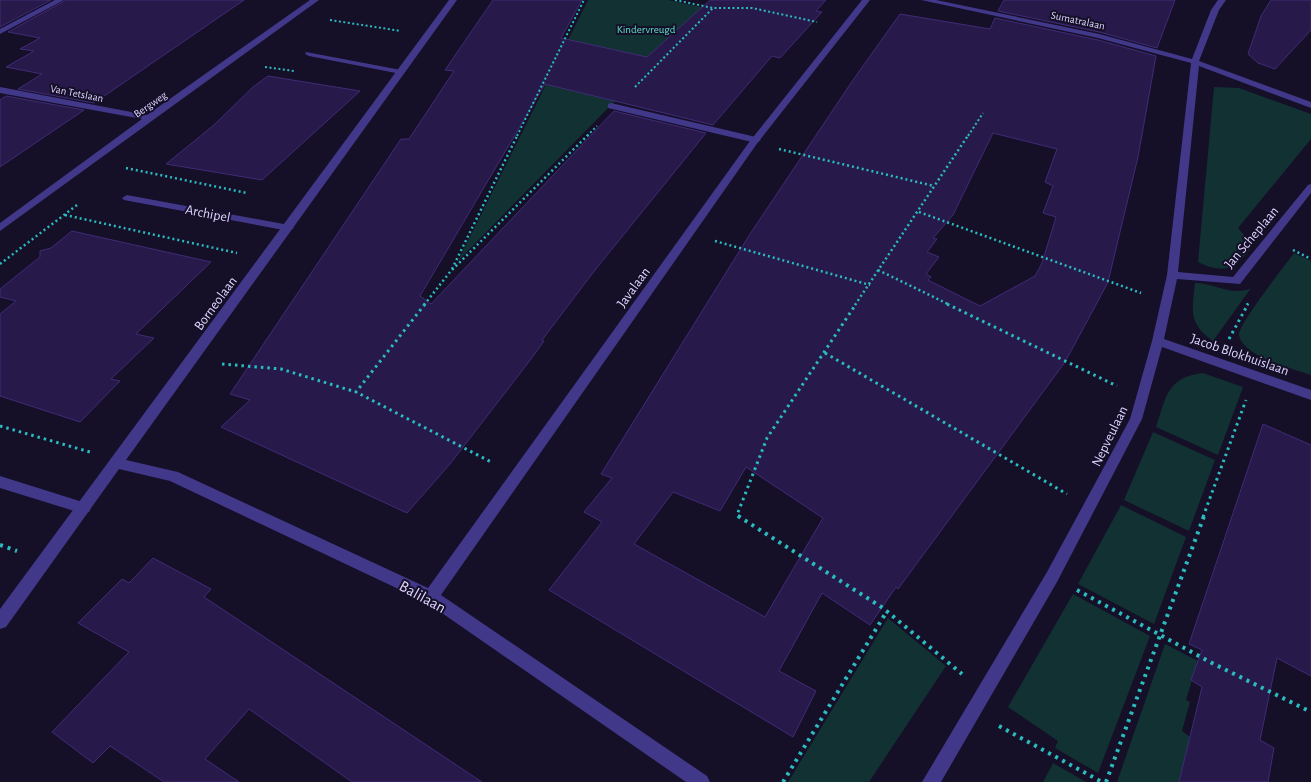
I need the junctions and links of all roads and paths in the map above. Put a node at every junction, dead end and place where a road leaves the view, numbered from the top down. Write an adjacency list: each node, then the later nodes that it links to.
1 (60, 0): 12 (street)
2 (315, 0): 21 (street, Bergweg)
3 (454, 0): 16 (street, Borneolaan)
4 (584, 0): 35 (path)
5 (675, 0): 9 (path)
6 (866, 0): 11 (street, Javalaan)
7 (925, 0): 15 (street, Sumatralaan)
8 (1222, 0): 15 (street, Nepveulaan)
9 (713, 8): 11 (path); 19 (path)
10 (329, 20): 13 (path)
11 (842, 28): 22 (street, Javalaan)
12 (0, 32)
13 (404, 32)
14 (309, 54): 16 (street)
15 (1194, 62): 18 (street); 36 (street, Nepveulaan)
16 (401, 72): 31 (street, Borneolaan)
17 (0, 90): 21 (street, Van Tetslaan)
18 (1311, 105)
19 (613, 106): 22 (street); 35 (path)
20 (983, 113): 24 (path)
21 (149, 118): 30 (street, Bergweg)
22 (754, 141): 24 (path); 32 (street, Javalaan)
23 (126, 168): 26 (path)
24 (934, 186): 28 (path)
25 (1311, 187): 37 (street, Jan Scheplaan)
26 (256, 195)
27 (127, 198): 31 (street, Archipel)
28 (918, 212): 34 (path); 39 (path)
29 (64, 214): 33 (path)
30 (0, 228)
31 (289, 228): 42 (street, Borneolaan)
32 (690, 234): 38 (path); 50 (street, Javalaan)
33 (246, 256)
34 (878, 270): 38 (path); 46 (path)
35 (450, 272): 44 (path)
36 (1172, 275): 37 (street, Jan Scheplaan); 39 (street, Nepveulaan)
37 (1236, 281): 43 (path)
38 (870, 285): 41 (path)
39 (1166, 302): 40 (street, Nepveulaan)
40 (1158, 341): 43 (street, Jacob Blokhuislaan); 46 (street, Nepveulaan)
41 (825, 353): 52 (path); 56 (path)
42 (192, 361): 44 (path); 49 (street, Borneolaan)
43 (1256, 375): 45 (street, Jacob Blokhuislaan); 58 (path)
44 (356, 392): 50 (path)
45 (1311, 394)
46 (1142, 398): 52 (street, Nepveulaan)
47 (0, 426): 48 (path)
48 (95, 454)
49 (117, 463): 53 (street, Borneolaan); 55 (street, Balilaan)
50 (517, 475): 55 (street, Javalaan)
51 (0, 482): 53 (street)
52 (1089, 507): 54 (street, Nepveulaan)
53 (84, 508): 57 (street, Borneolaan)
54 (1052, 577): 58 (path); 59 (street, Nepveulaan)
55 (431, 597): 62 (street, Balilaan)
56 (887, 611): 59 (path); 63 (path)
57 (0, 622)
58 (1160, 635): 61 (path); 66 (path)
59 (984, 692): 60 (street, Nepveulaan)
60 (972, 712): 64 (street, Nepveulaan); 65 (path)
61 (1311, 712)
62 (701, 782)
63 (783, 782)
64 (931, 782)
65 (1102, 782)
66 (1106, 782)

